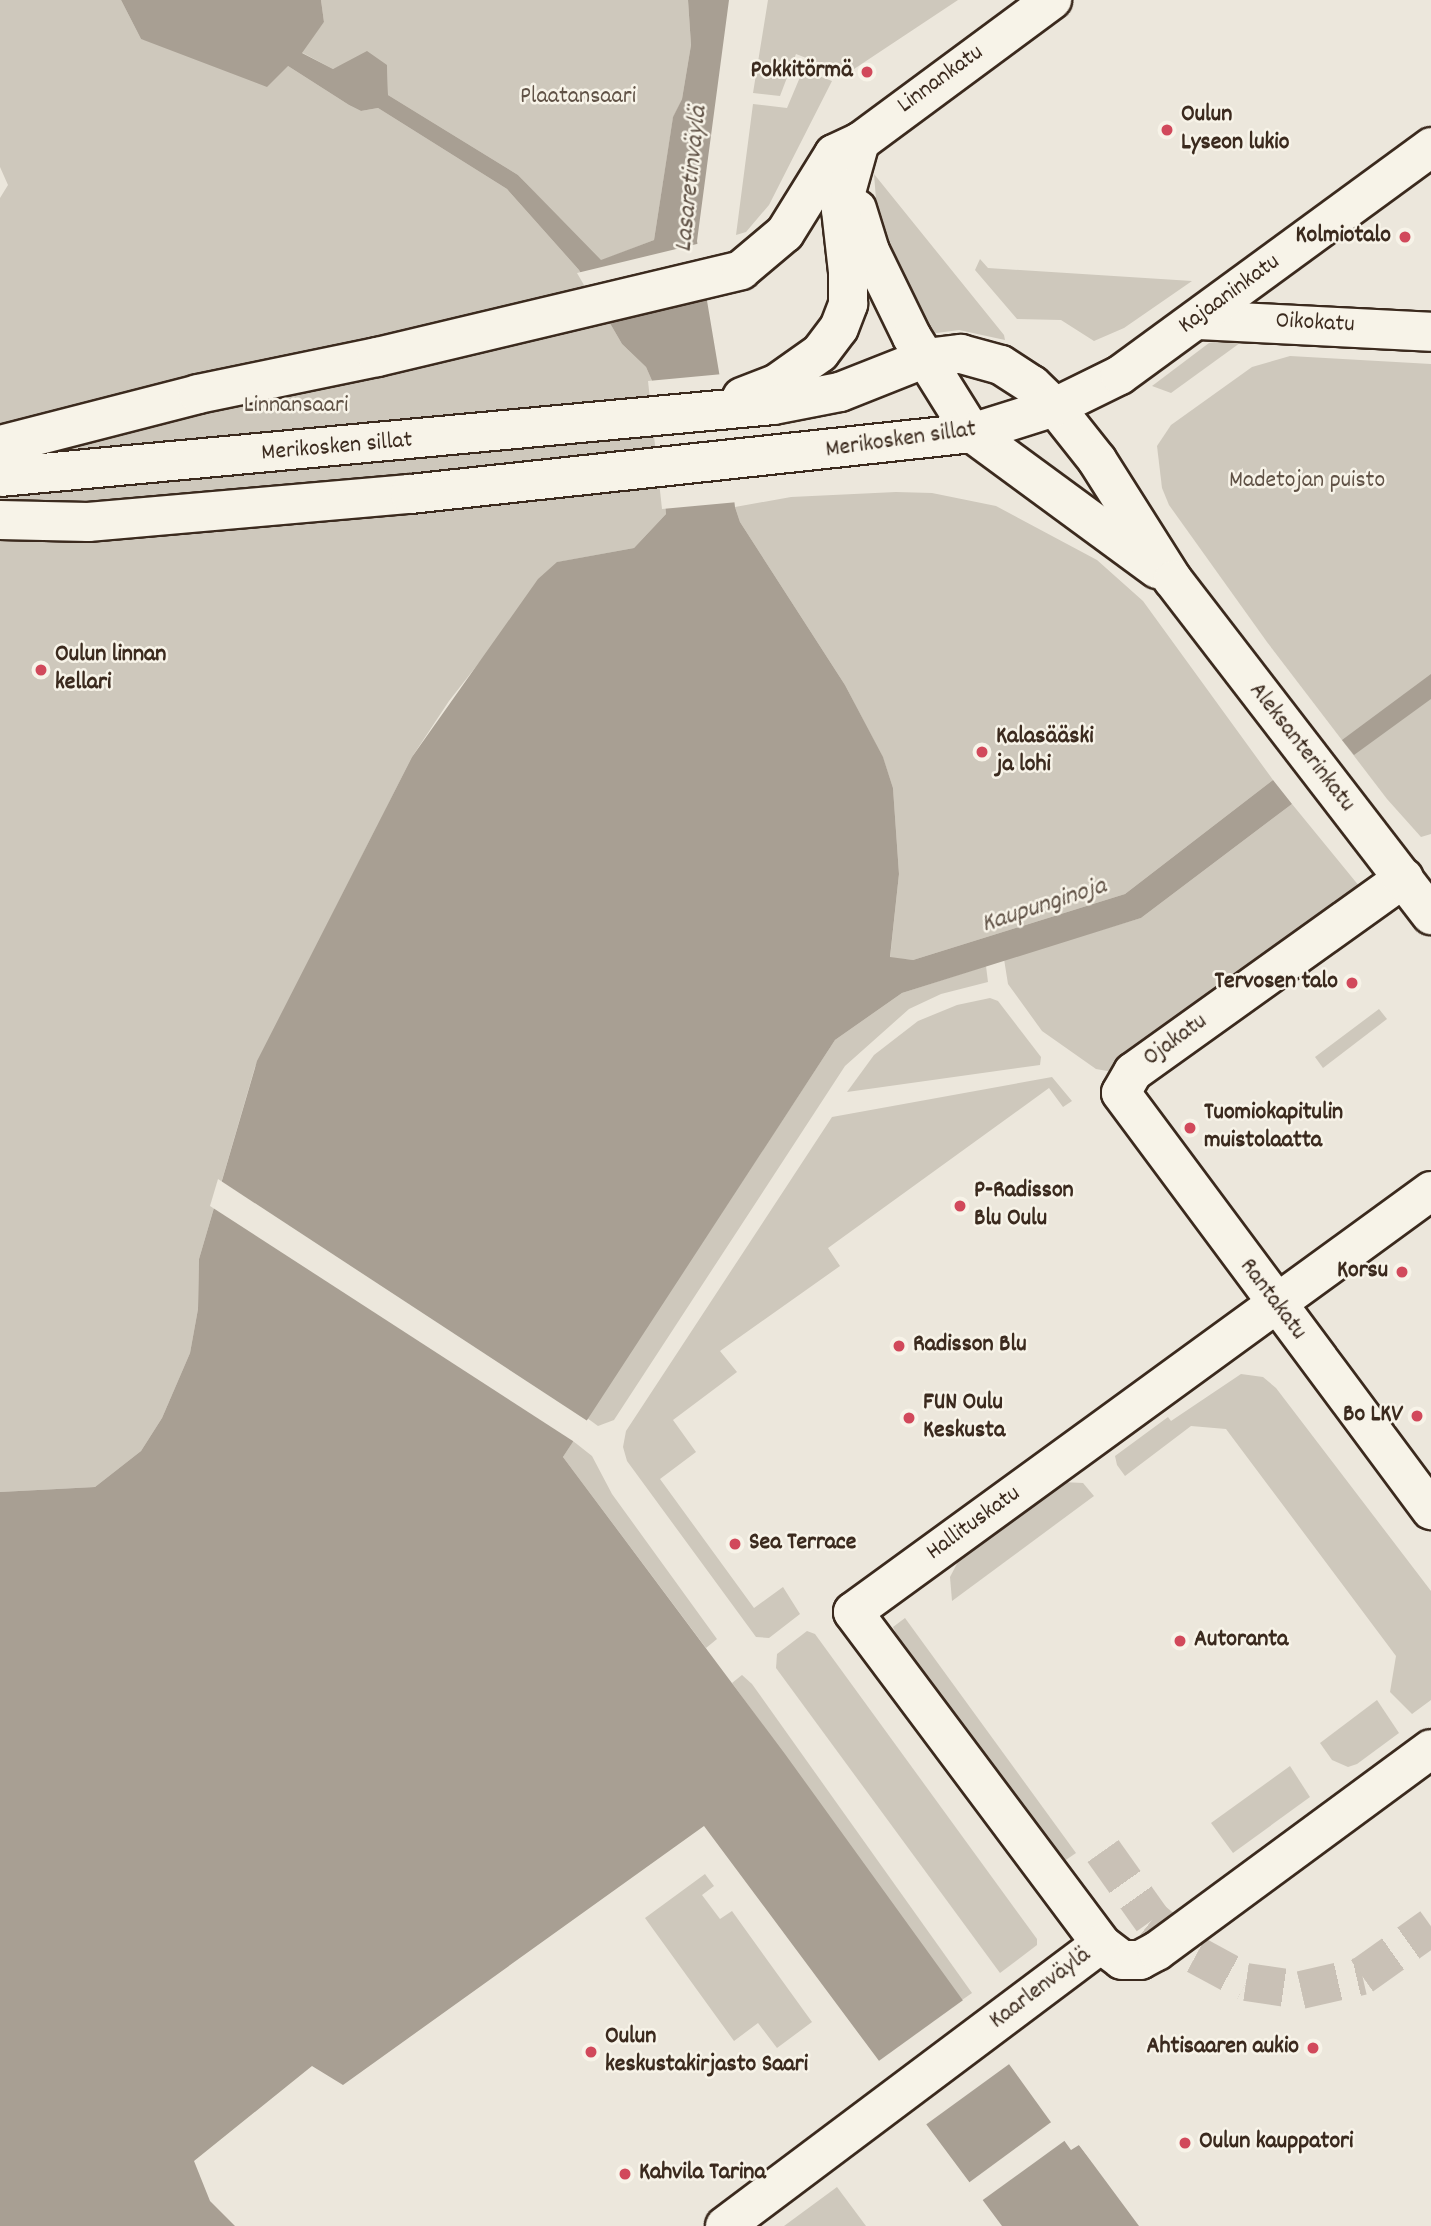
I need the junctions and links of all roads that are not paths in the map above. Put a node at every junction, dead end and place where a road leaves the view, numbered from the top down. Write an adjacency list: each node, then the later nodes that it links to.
1 (1052, 0): 3 (main road, Linnankatu)
2 (1431, 147): 4 (main road, Kajaaninkatu)
3 (855, 160): 6 (main road); 7 (main road); 10 (main road, Linnankatu)
4 (1198, 320): 5 (main road, Oikokatu); 8 (main road, Kajaaninkatu)
5 (1431, 332)
6 (926, 358): 7 (main road, Merikosken sillat); 8 (main road, Merikosken sillat); 9 (main road)
7 (774, 394): 11 (main road, Merikosken sillat)
8 (1055, 407): 9 (main road, Merikosken sillat); 13 (main road, Aleksanterinkatu)
9 (972, 433): 12 (main road, Merikosken sillat); 13 (main road, Aleksanterinkatu)
10 (0, 445)
11 (0, 477)
12 (0, 520)
13 (1173, 580): 14 (main road, Aleksanterinkatu)
14 (1404, 878): 15 (main road, Aleksanterinkatu); 16 (main road, Ojakatu)
15 (1431, 915)
16 (1122, 1085): 18 (main road, Rantakatu)
17 (1431, 1192): 18 (main road, Hallituskatu)
18 (1276, 1305): 19 (main road, Rantakatu); 21 (main road, Hallituskatu)
19 (1431, 1510)
20 (1431, 1749): 21 (main road, Kaarlenväylä)
21 (1101, 1944): 22 (main road, Kaarlenväylä)
22 (725, 2226)

